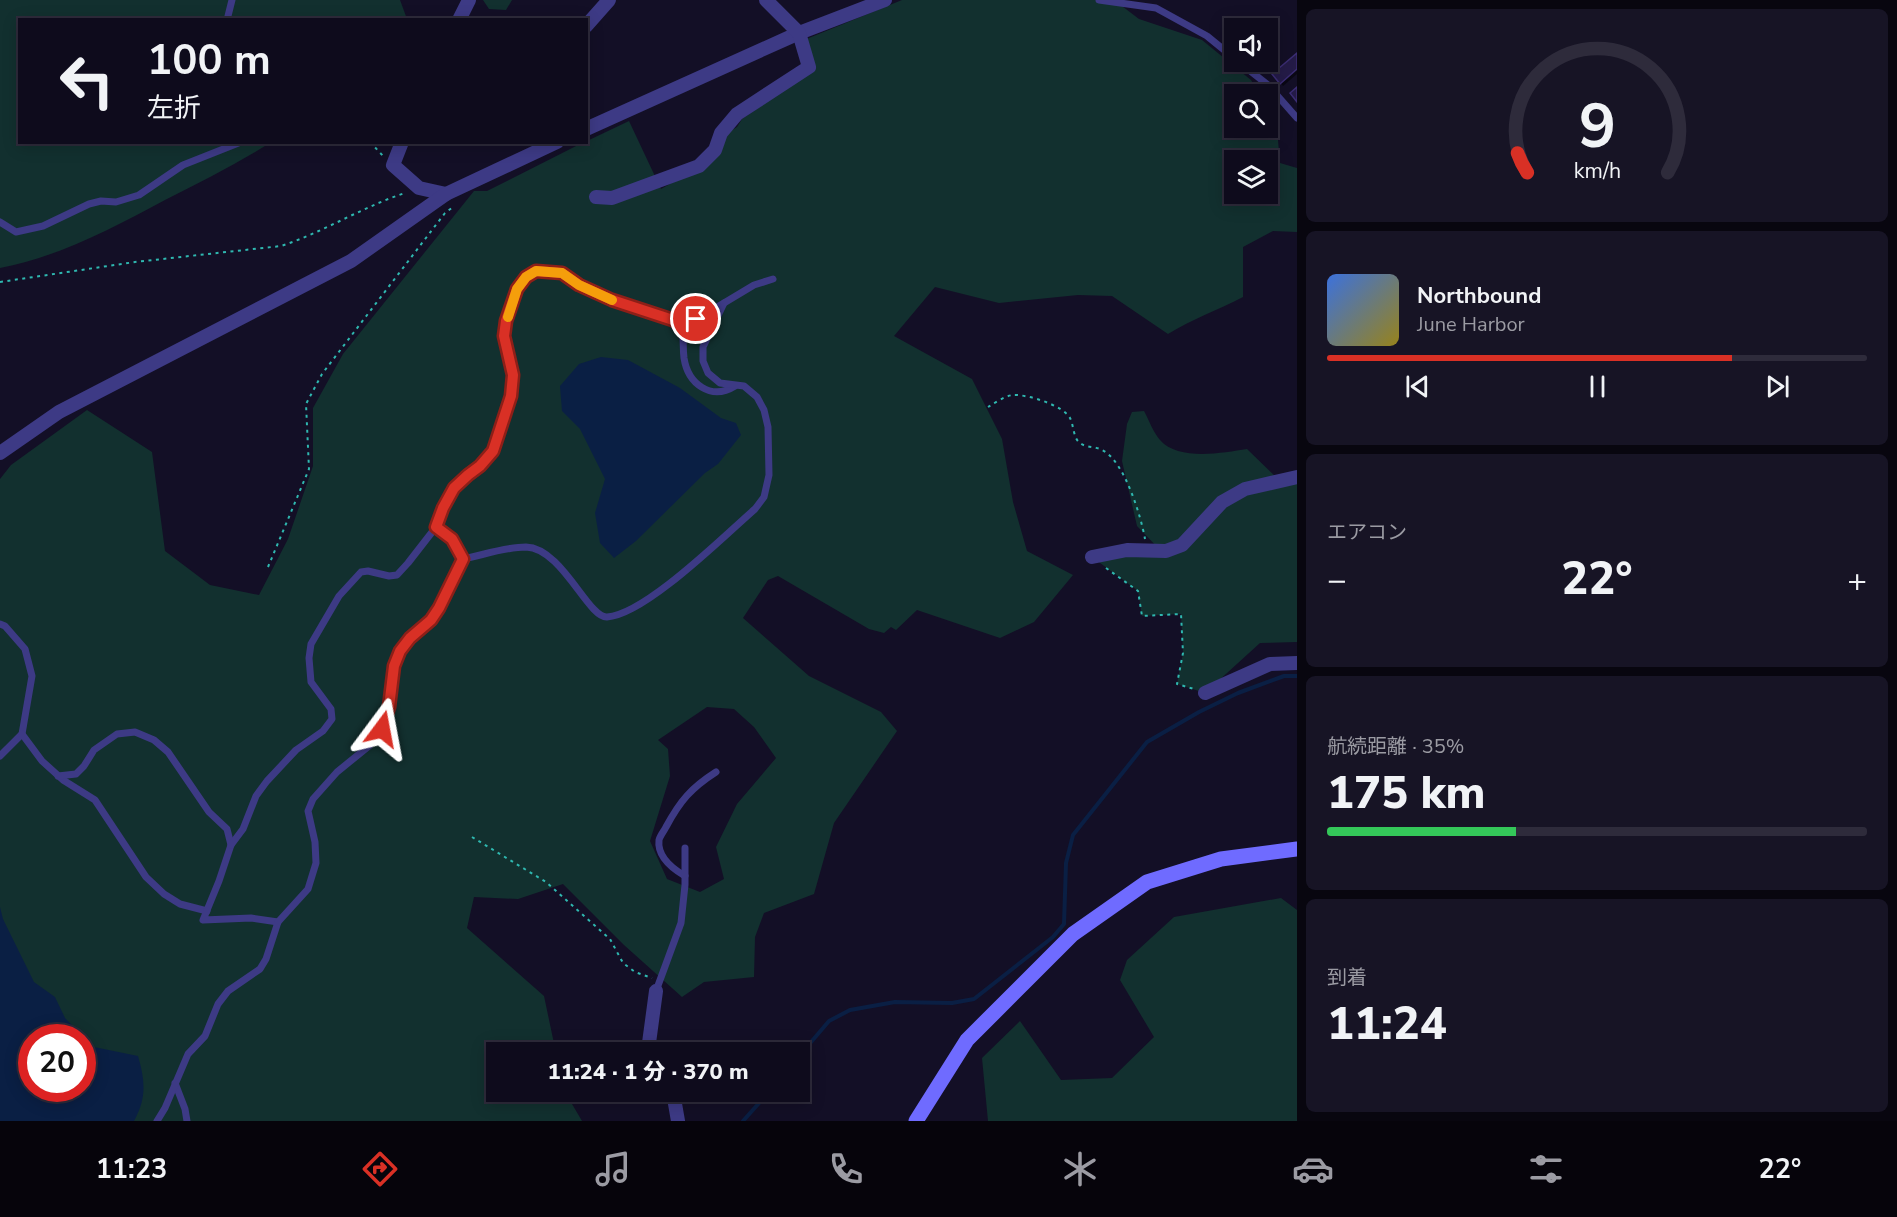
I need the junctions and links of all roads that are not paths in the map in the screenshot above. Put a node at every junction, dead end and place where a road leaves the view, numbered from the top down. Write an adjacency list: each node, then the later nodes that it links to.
1 (231, 0): 7 (lane)
2 (469, 0): 8 (street)
3 (609, 0): 9 (street)
4 (766, 0): 10 (street)
5 (885, 0): 10 (street)
6 (1100, 0): 11 (lane)
7 (227, 18)
8 (460, 18)
9 (588, 24)
10 (799, 33): 14 (street); 18 (street)
11 (1224, 50)
12 (1252, 72): 13 (lane)
13 (1297, 118)
14 (588, 128)
15 (236, 144): 20 (lane)
16 (401, 144): 19 (street)
17 (553, 144): 19 (street)
18 (596, 197)
19 (449, 200): 25 (street)
20 (0, 222)
21 (773, 279): 22 (lane)
22 (724, 303): 23 (lane); 24 (lane)
23 (676, 321): 24 (lane); 27 (lane)
24 (735, 386): 29 (lane)
25 (0, 453)
26 (1297, 477): 28 (street)
27 (436, 527): 29 (lane); 37 (lane)
28 (1092, 557)
29 (463, 559): 42 (lane)
30 (2, 627): 33 (lane)
31 (1297, 663): 32 (street)
32 (1205, 693)
33 (22, 734): 34 (lane); 36 (lane)
34 (0, 756)
35 (716, 772): 40 (lane)
36 (58, 776): 37 (lane); 41 (lane)
37 (231, 845): 41 (lane)
38 (685, 848): 40 (lane)
39 (1297, 849): 50 (street)
40 (685, 876): 43 (lane)
41 (207, 911): 42 (lane)
42 (278, 922): 45 (lane)
43 (658, 986): 44 (street)
44 (649, 1042)
45 (175, 1083): 47 (lane); 48 (lane)
46 (675, 1102): 49 (street)
47 (157, 1121)
48 (187, 1121)
49 (678, 1121)
50 (916, 1121)

